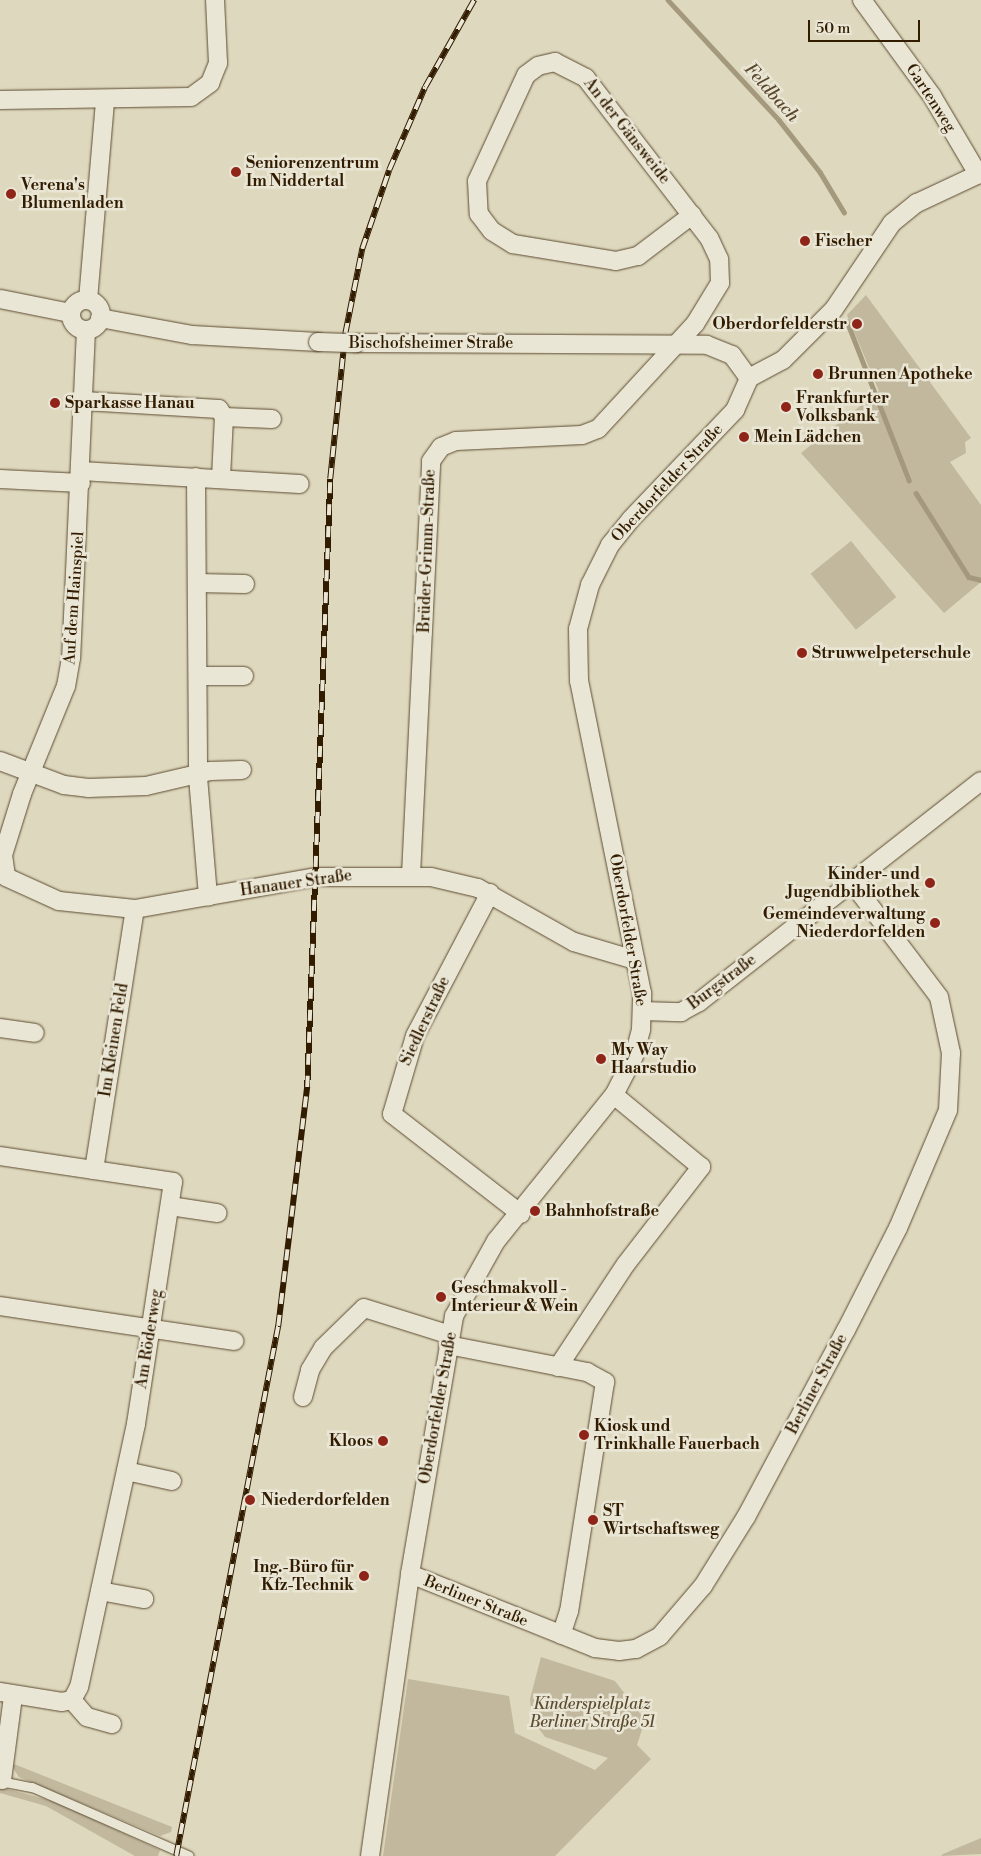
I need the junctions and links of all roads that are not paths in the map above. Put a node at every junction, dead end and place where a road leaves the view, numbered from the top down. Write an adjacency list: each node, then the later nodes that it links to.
1 (215, 0): 4 (street)
2 (862, 0): 5 (street, Gartenweg)
3 (0, 100): 4 (street)
4 (105, 100): 8 (street)
5 (979, 173): 13 (street)
6 (692, 215): 6 (street, An der Gänsweide); 12 (street, An der Gänsweide)
7 (0, 299): 9 (street)
8 (88, 300): 9 (street); 10 (street)
9 (70, 313): 11 (street)
10 (100, 318): 11 (street); 12 (street, Bischofsheimer Straße, bridge)
11 (86, 330): 14 (street, Auf dem Hainspiel)
12 (677, 343): 13 (street, Bischofsheimer Straße); 31 (street, Brüder-Grimm-Straße)
13 (749, 378): 37 (street, Oberdorfelder Straße)
14 (84, 401): 15 (street); 17 (street, Auf dem Hainspiel)
15 (224, 417): 16 (street); 19 (street)
16 (272, 419)
17 (81, 477): 18 (street); 20 (street); 28 (street, Auf dem Hainspiel)
18 (196, 477): 19 (street); 22 (street)
19 (221, 478): 21 (street)
20 (0, 479)
21 (300, 484)
22 (198, 584): 23 (street); 24 (street)
23 (245, 584)
24 (198, 676): 25 (street); 29 (street)
25 (244, 676)
26 (0, 761): 28 (street)
27 (242, 770): 29 (street)
28 (31, 774): 29 (street); 32 (street, Auf dem Hainspiel)
29 (198, 777): 35 (street)
30 (981, 780): 33 (street, Burgstraße)
31 (412, 875): 34 (street, Hanauer Straße); 35 (street, Hanauer Straße)
32 (3, 879): 36 (street, Hanauer Straße)
33 (851, 880): 38 (street, Burgstraße); 58 (street, Berliner Straße)
34 (490, 893): 37 (street, Hanauer Straße); 46 (street, Siedlerstraße)
35 (208, 897): 36 (street, Hanauer Straße)
36 (135, 909): 43 (street, Im Kleinen Feld)
37 (635, 960): 38 (street, Oberdorfelder Straße)
38 (643, 1011): 41 (street, Oberdorfelder Straße)
39 (0, 1028): 40 (street)
40 (35, 1033)
41 (614, 1095): 46 (street, Oberdorfelder Straße); 51 (street)
42 (0, 1156): 43 (street)
43 (94, 1170): 44 (street, Am Röderweg)
44 (170, 1206): 45 (street); 48 (street, Am Röderweg)
45 (217, 1213)
46 (521, 1214): 49 (street, Oberdorfelder Straße)
47 (0, 1306): 48 (street)
48 (151, 1327): 50 (street); 53 (street, Am Röderweg)
49 (449, 1340): 51 (street); 52 (street); 55 (street, Oberdorfelder Straße)
50 (234, 1341)
51 (558, 1367): 58 (street)
52 (303, 1398)
53 (126, 1471): 54 (street); 56 (street, Am Röderweg)
54 (172, 1481)
55 (410, 1574): 58 (street, Berliner Straße); 64 (street, Oberdorfelder Straße)
56 (100, 1591): 57 (street); 60 (street, Am Röderweg)
57 (144, 1599)
58 (561, 1635)
59 (7, 1694): 60 (street); 62 (street)
60 (72, 1700): 61 (street)
61 (112, 1724)
62 (1, 1780): 63 (lane)
63 (189, 1856)
64 (370, 1856)

